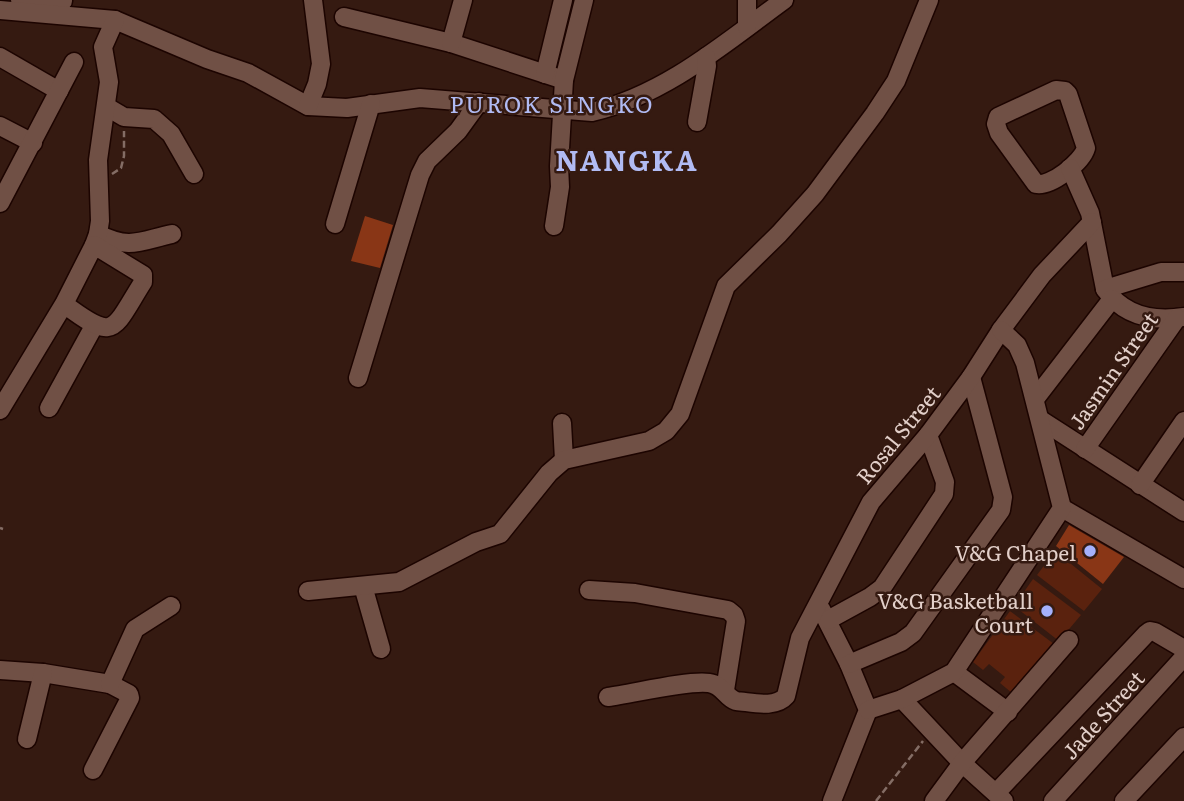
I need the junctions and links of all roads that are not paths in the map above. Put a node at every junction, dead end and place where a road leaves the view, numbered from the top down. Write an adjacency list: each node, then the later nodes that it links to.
1 (20, 0): 9 (street)
2 (313, 0): 23 (street)
3 (463, 0): 14 (street)
4 (563, 0): 18 (street)
5 (584, 0): 19 (street)
6 (747, 0): 13 (street)
7 (783, 0): 13 (street)
8 (929, 0): 53 (street)
9 (63, 1)
10 (0, 10): 12 (street)
11 (344, 17): 14 (street)
12 (115, 20): 23 (street); 24 (street)
13 (747, 27): 16 (street)
14 (452, 43): 18 (street)
15 (0, 57): 20 (street)
16 (706, 57): 25 (street); 26 (street)
17 (74, 62): 20 (street)
18 (545, 74): 19 (street)
19 (564, 80): 25 (street)
20 (59, 91): 28 (street)
21 (479, 102): 22 (street); 25 (street); 44 (street)
22 (371, 104): 23 (street); 33 (street)
23 (308, 106)
24 (107, 107): 30 (street); 36 (street)
25 (564, 110): 34 (street)
26 (697, 122)
27 (0, 126): 28 (street)
28 (33, 143): 31 (street)
29 (1070, 168): 29 (street); 32 (street)
30 (194, 174)
31 (0, 203)
32 (1092, 222): 38 (street); 42 (street, Rosal Street)
33 (335, 224)
34 (554, 226)
35 (172, 233): 36 (street)
36 (96, 239): 39 (street); 41 (street)
37 (1184, 272): 38 (street)
38 (1109, 294): 40 (street); 45 (street)
39 (64, 304): 41 (street); 47 (street)
40 (1180, 317): 52 (street, Jasmin Street)
41 (94, 326): 46 (street)
42 (1001, 330): 43 (street, Rosal Street); 45 (street)
43 (971, 377): 51 (street, Rosal Street); 68 (street)
44 (358, 378)
45 (1035, 399): 48 (street)
46 (49, 408)
47 (0, 410)
48 (1041, 420): 52 (street); 55 (street)
49 (1184, 421): 54 (street)
50 (562, 423): 53 (street)
51 (928, 435): 61 (street, Rosal Street); 63 (street)
52 (1085, 449): 54 (street)
53 (564, 460): 58 (street)
54 (1140, 485): 56 (street)
55 (1062, 508): 57 (street); 70 (street)
56 (1184, 512)
57 (1184, 579)
58 (363, 586): 60 (street); 65 (street)
59 (589, 590): 73 (street)
60 (308, 591)
61 (817, 604): 63 (street); 73 (street, Rosal Street)
62 (171, 606): 72 (street)
63 (828, 620): 68 (street)
64 (1069, 640): 77 (street)
65 (381, 649)
66 (1184, 649): 82 (street)
67 (1184, 657): 85 (street, Jade Street)
68 (849, 664): 76 (street)
69 (0, 670): 71 (street)
70 (954, 672): 75 (street); 77 (street)
71 (43, 673): 72 (street); 79 (street)
72 (110, 684): 81 (street)
73 (725, 690): 74 (street)
74 (608, 698)
75 (902, 699): 76 (street); 80 (street)
76 (868, 710): 83 (street)
77 (1008, 712): 80 (street)
78 (1184, 737): 86 (street)
79 (27, 739)
80 (962, 763): 82 (street); 84 (street)
81 (93, 770)
82 (1000, 797)
83 (832, 801)
84 (934, 801)
85 (1053, 801)
86 (1124, 801)

